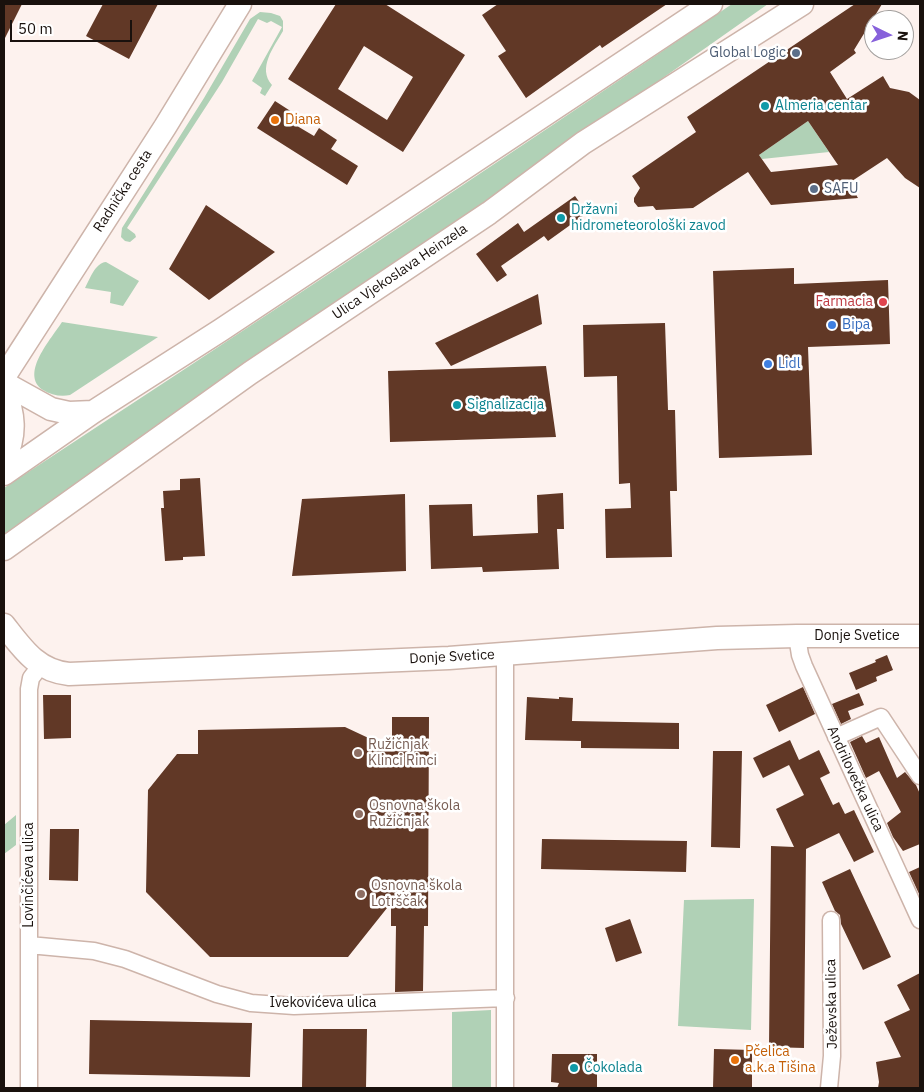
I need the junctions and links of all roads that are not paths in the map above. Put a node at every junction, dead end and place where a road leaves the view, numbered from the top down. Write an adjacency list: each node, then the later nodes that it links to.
1 (240, 4): 4 (main road, Radnička cesta)
2 (711, 4): 7 (main road)
3 (802, 4): 10 (main road, Ulica Vjekoslava Heinzela)
4 (4, 377)
5 (4, 383): 7 (main road)
6 (4, 388): 8 (main road)
7 (93, 412): 9 (main road)
8 (4, 460)
9 (4, 474)
10 (6, 551)
11 (4, 625): 15 (main road, Donje Svetice)
12 (797, 636): 13 (main road, Donje Svetice); 14 (main road, Donje Svetice); 16 (street, Andrilovečka ulica)
13 (920, 636)
14 (505, 654): 15 (main road, Donje Svetice); 21 (street)
15 (41, 665): 20 (street, Lovinčićeva ulica)
16 (836, 737): 17 (street); 19 (street, Andrilovečka ulica)
17 (920, 776)
18 (831, 920): 24 (street, Ježevska ulica)
19 (920, 920)
20 (29, 945): 21 (street, Ivekovićeva ulica); 22 (street, Lovinčićeva ulica)
21 (506, 998): 23 (street)
22 (29, 1088)
23 (504, 1088)
24 (829, 1088)

